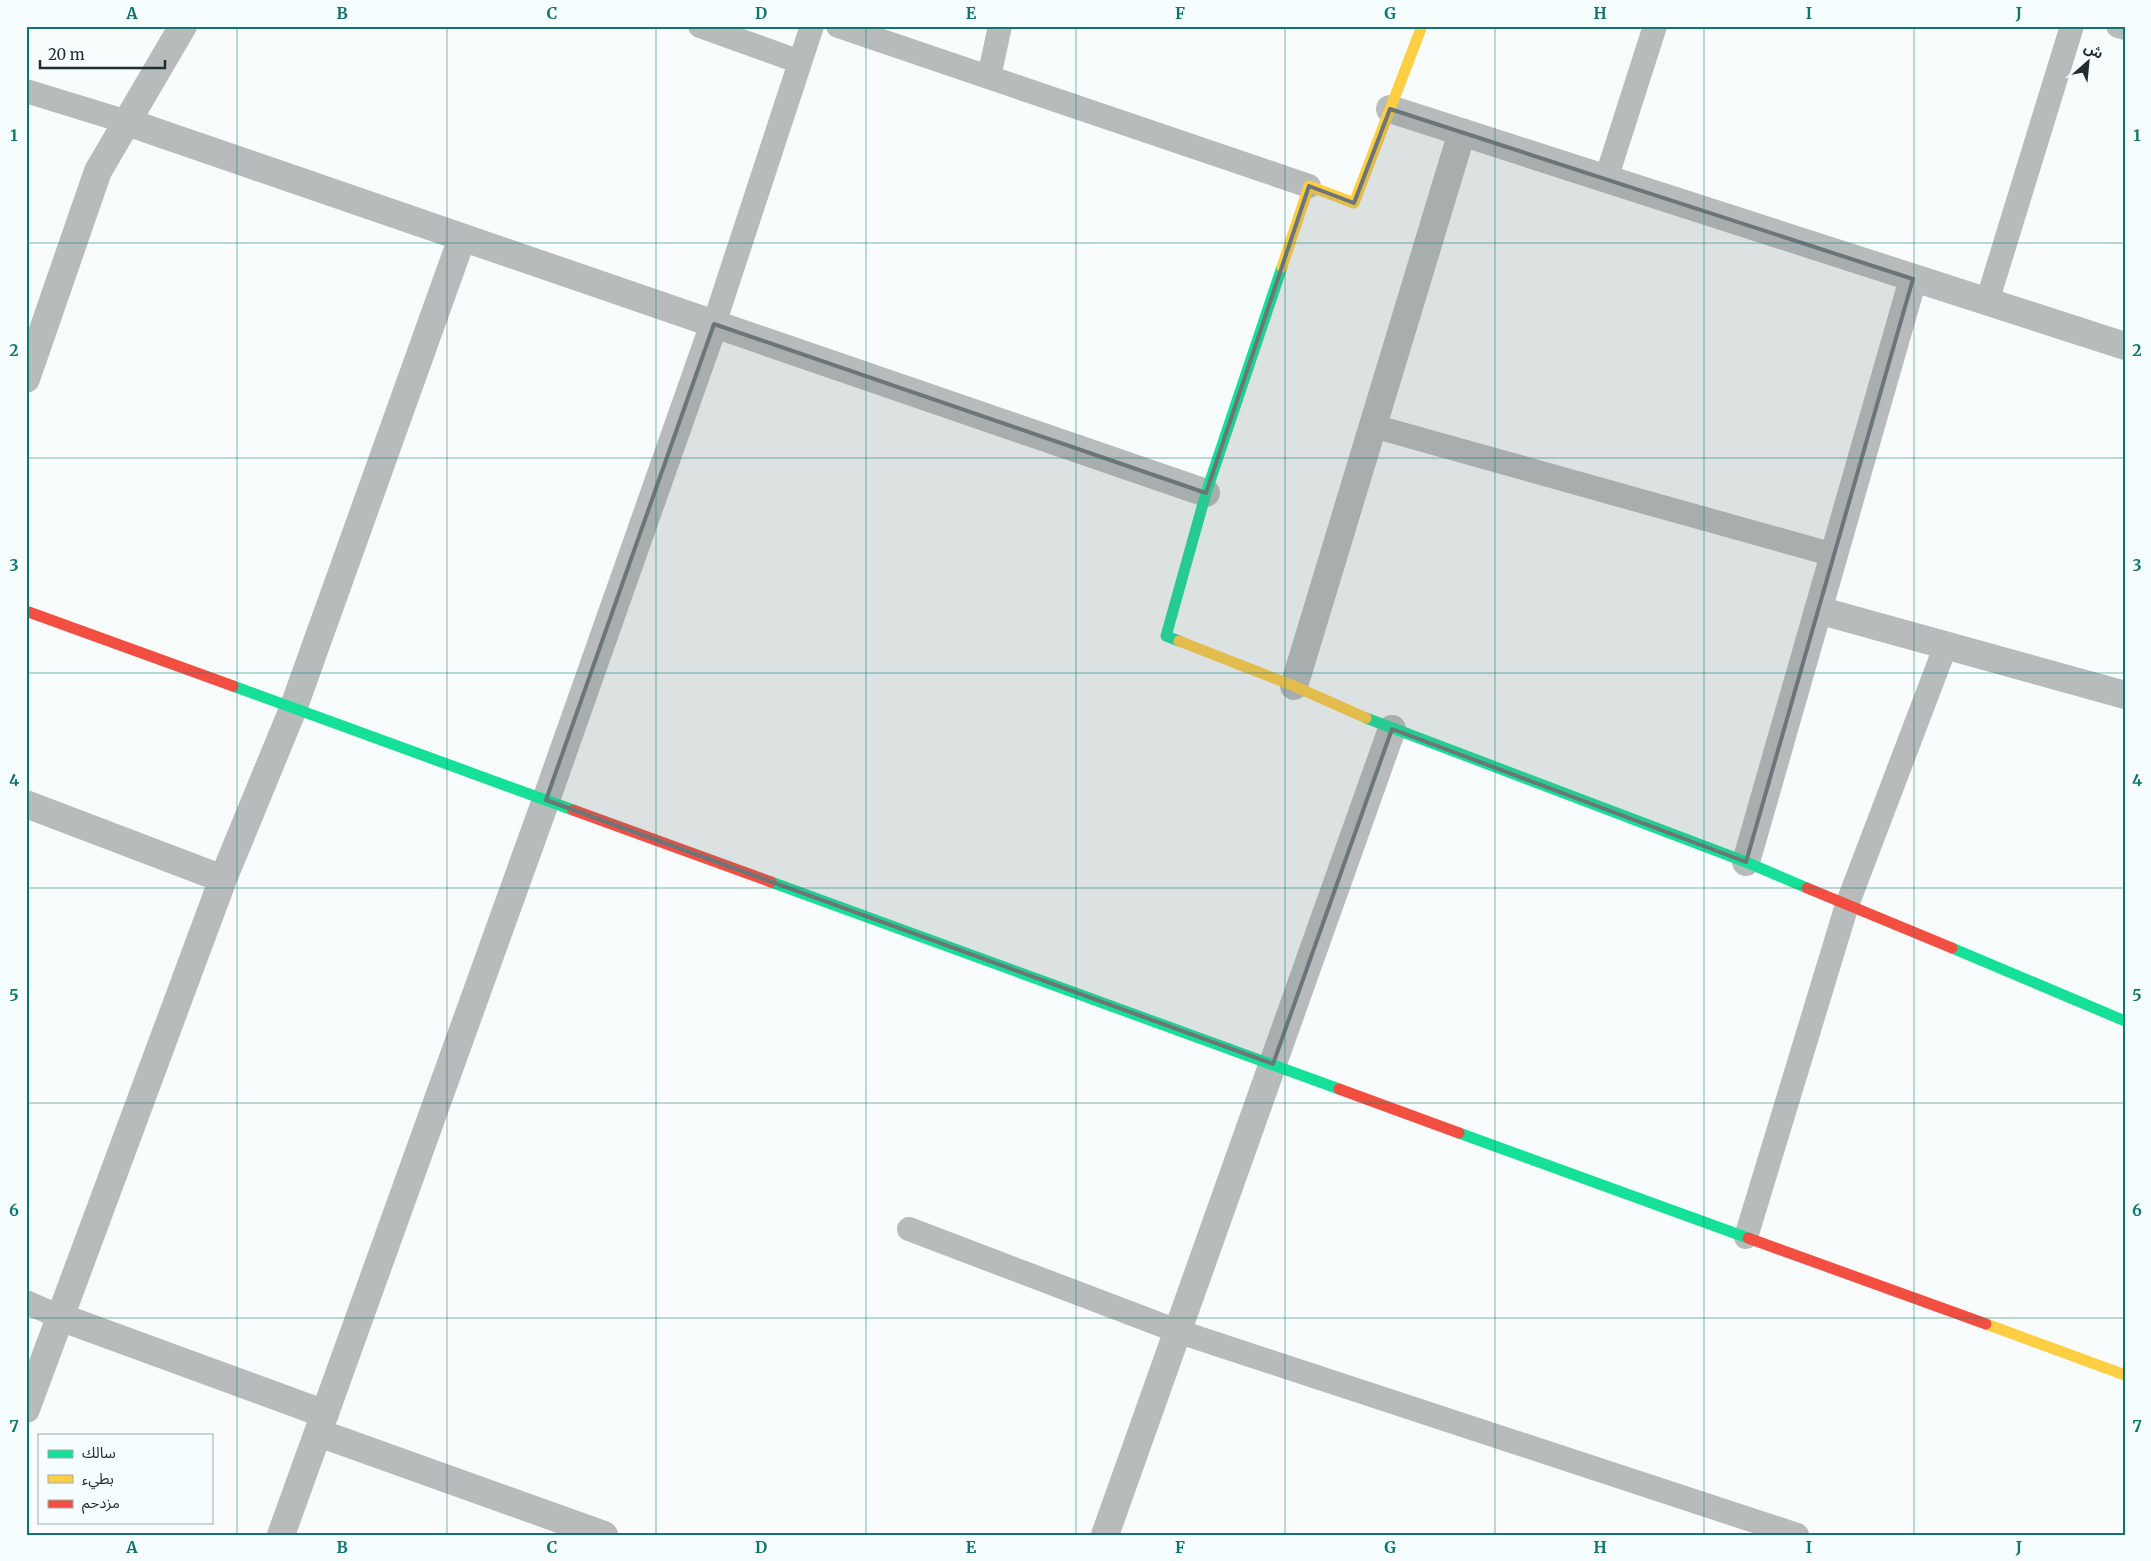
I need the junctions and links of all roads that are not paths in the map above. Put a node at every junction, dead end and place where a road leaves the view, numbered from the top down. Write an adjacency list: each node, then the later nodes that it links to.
1 (183, 26): 15 (street)
2 (700, 26): 11 (lane)
3 (812, 26): 11 (lane)
4 (838, 26): 12 (lane)
5 (1000, 26): 12 (lane)
6 (1422, 26): 14 (street)
7 (1655, 26): 17 (lane)
8 (2072, 26): 21 (lane)
9 (2118, 26): 10 (lane)
10 (2125, 28)
11 (800, 62): 22 (lane)
12 (989, 77): 18 (lane)
13 (26, 91): 15 (lane)
14 (1390, 109): 16 (street); 18 (street)
15 (127, 122): 19 (street); 24 (street)
16 (1462, 132): 17 (street); 25 (street)
17 (1606, 179): 20 (street)
18 (1308, 186): 26 (street)
19 (462, 238): 22 (street); 33 (street)
20 (1913, 279): 21 (street); 27 (street)
21 (1987, 302): 23 (street)
22 (714, 324): 26 (street); 35 (street)
23 (2125, 346)
24 (26, 379)
25 (1373, 426): 27 (lane); 31 (street)
26 (1206, 492): 31 (street)
27 (1834, 555): 28 (street)
28 (1818, 610): 30 (street); 37 (street)
29 (26, 612): 33 (street)
30 (1946, 645): 32 (street); 39 (lane)
31 (1294, 686): 34 (street)
32 (2125, 695)
33 (293, 709): 35 (street); 38 (street)
34 (1392, 729): 37 (street); 41 (street)
35 (546, 800): 41 (street); 49 (street)
36 (26, 804): 38 (street)
37 (1746, 862): 39 (street)
38 (223, 879): 45 (street)
39 (1847, 905): 40 (street); 43 (lane)
40 (2125, 1021)
41 (1273, 1064): 43 (street); 46 (street)
42 (908, 1229): 46 (lane)
43 (1746, 1237): 47 (street)
44 (26, 1302): 45 (lane)
45 (60, 1317): 48 (street); 49 (street)
46 (1177, 1331): 52 (street); 53 (lane)
47 (2125, 1375)
48 (26, 1409)
49 (322, 1423): 50 (street); 51 (street)
50 (281, 1535)
51 (604, 1535)
52 (1105, 1535)
53 (1797, 1535)

